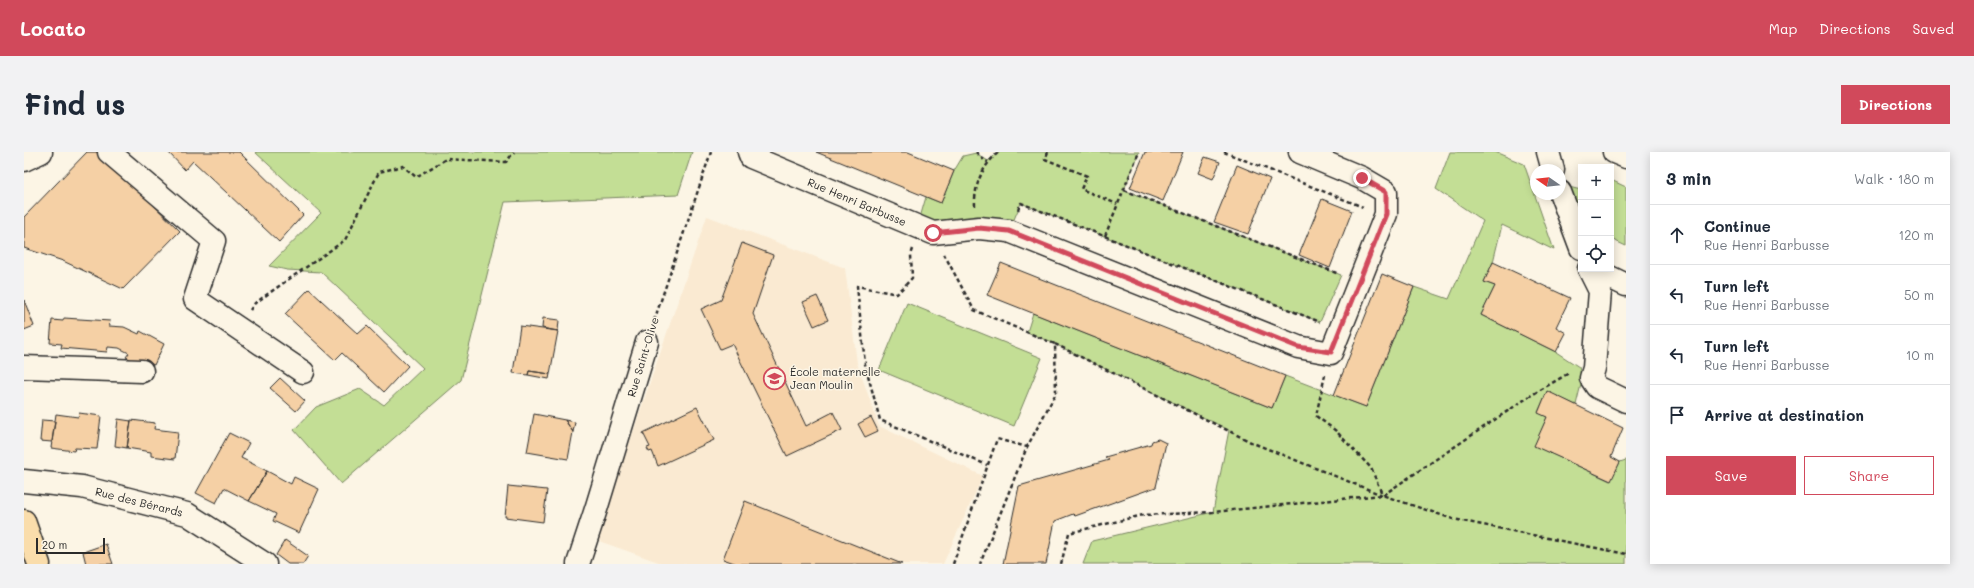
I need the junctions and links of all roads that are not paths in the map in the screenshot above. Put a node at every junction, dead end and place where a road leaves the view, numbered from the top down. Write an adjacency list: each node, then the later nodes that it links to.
1 (40, 152): 8 (street)
2 (109, 152): 18 (street)
3 (749, 152): 4 (street, Rue Henri Barbusse)
4 (1300, 152)
5 (1548, 152): 9 (street)
6 (1614, 152): 7 (street)
7 (1626, 157)
8 (24, 160)
9 (1551, 164)
10 (1563, 200): 11 (street)
11 (1578, 240)
12 (1590, 272): 19 (street)
13 (1599, 272): 14 (street)
14 (1626, 285)
15 (647, 342): 24 (street, Rue Saint-Olive)
16 (24, 367): 17 (street)
17 (142, 371)
18 (303, 372)
19 (1626, 401)
20 (24, 481): 23 (street, Rue des Bérards)
21 (24, 521): 22 (main road)
22 (39, 564)
23 (264, 564)
24 (578, 564)

